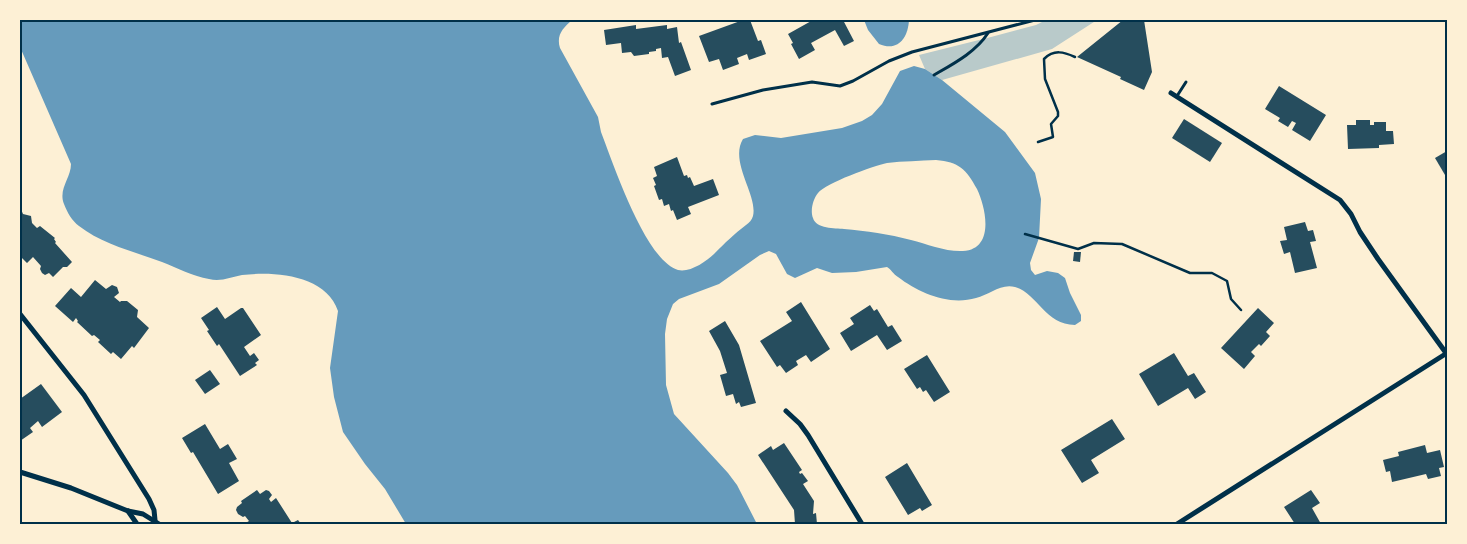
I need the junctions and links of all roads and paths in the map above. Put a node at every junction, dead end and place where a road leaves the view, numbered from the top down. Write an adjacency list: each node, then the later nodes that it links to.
1 (1035, 20): 2 (lane)
2 (989, 32): 4 (lane); 8 (lane)
3 (1076, 57): 9 (path)
4 (934, 75)
5 (1186, 82): 7 (lane)
6 (1171, 92): 7 (street)
7 (1177, 96): 13 (street)
8 (712, 104)
9 (1038, 142)
10 (1025, 234): 11 (path)
11 (1241, 310)
12 (20, 314): 17 (street)
13 (1446, 353): 20 (street)
14 (786, 411): 19 (street)
15 (20, 472): 16 (street)
16 (128, 511): 17 (street); 18 (street)
17 (157, 522)
18 (137, 524)
19 (862, 524)
20 (1177, 524)

